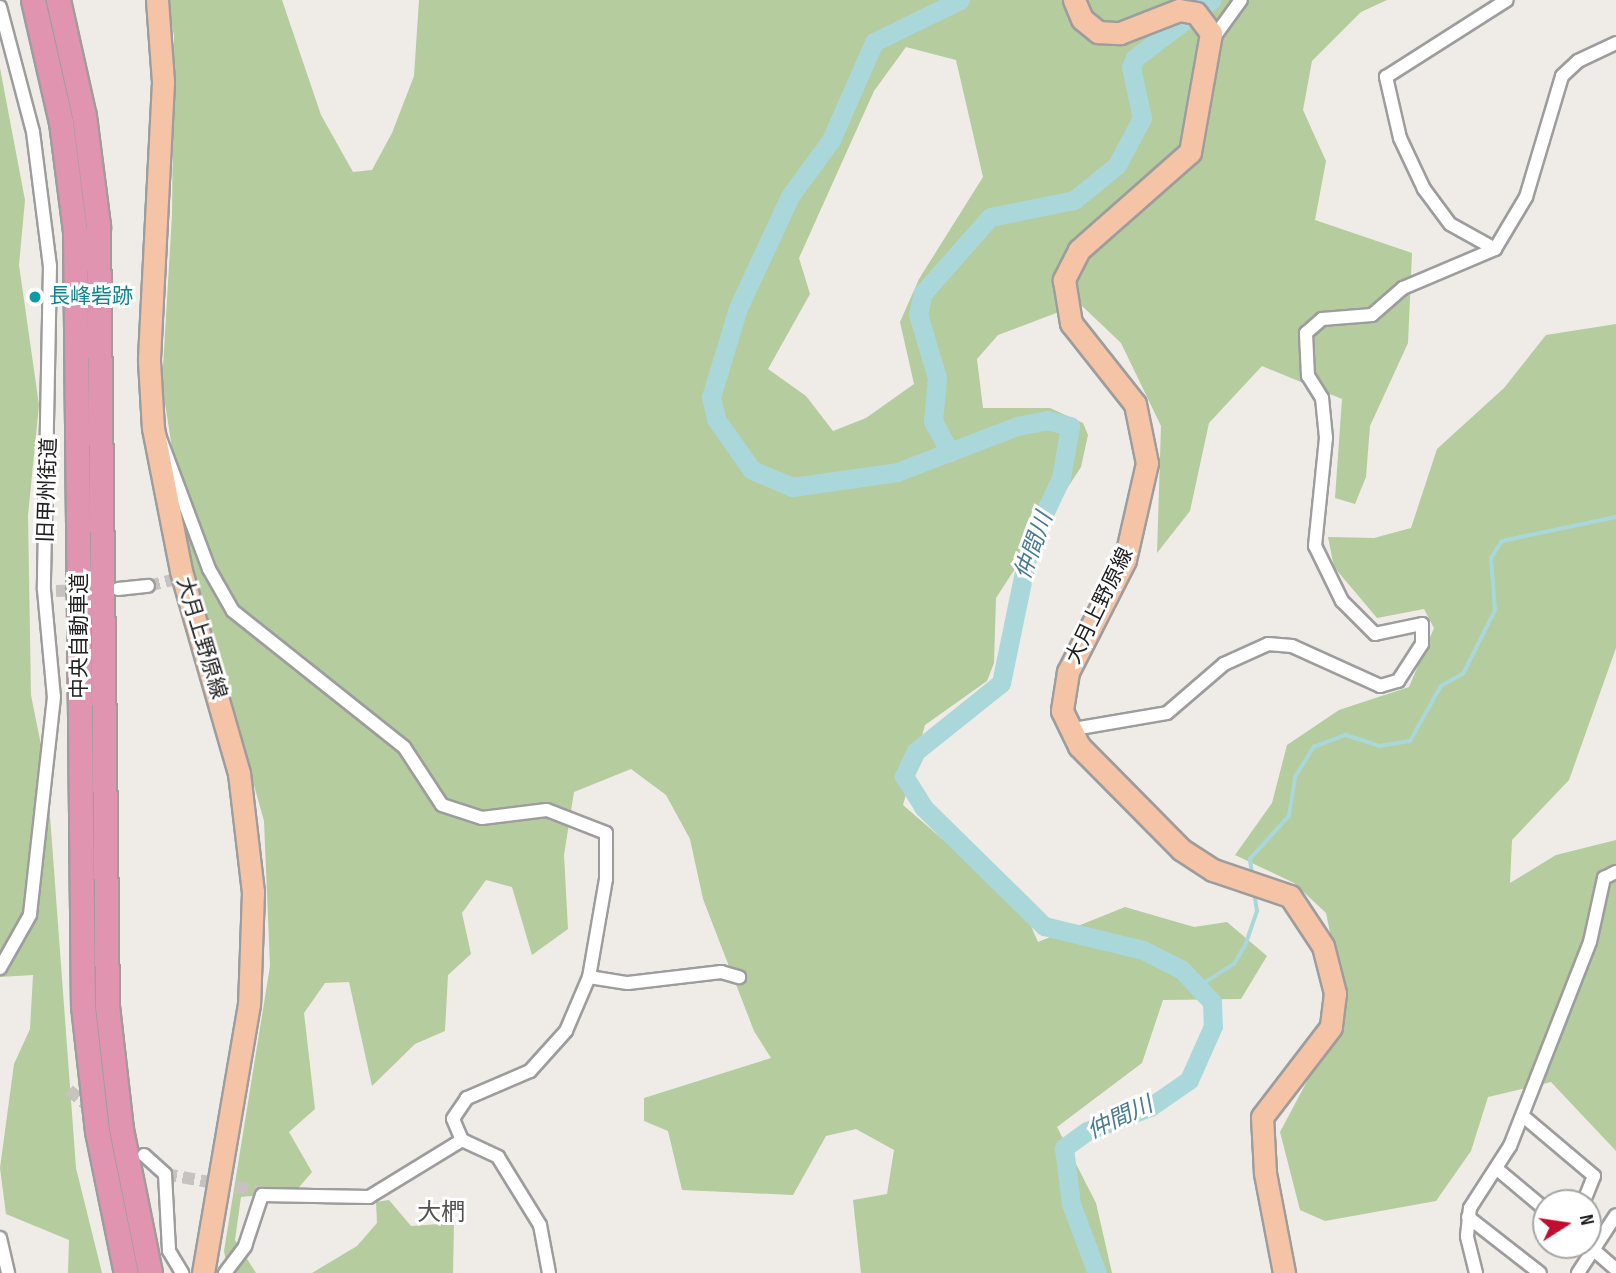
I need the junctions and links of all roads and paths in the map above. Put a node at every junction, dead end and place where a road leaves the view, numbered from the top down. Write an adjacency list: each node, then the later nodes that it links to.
1 (33, 0): 34 (highway, 中央自動車道)
2 (58, 0): 35 (highway, 中央自動車道)
3 (157, 0): 11 (main road, 大月上野原線)
4 (1074, 0): 8 (main road)
5 (1241, 0): 8 (street)
6 (1507, 0): 10 (street)
7 (0, 7): 18 (street, 旧甲州街道)
8 (1208, 30): 16 (main road, 大月上野原線)
9 (1616, 43): 10 (street)
10 (1495, 249): 16 (street)
11 (153, 428): 12 (street); 37 (main road, 大月上野原線)
12 (209, 569): 13 (street); 19 (street)
13 (196, 574)
14 (148, 586): 15 (street)
15 (118, 589)
16 (1068, 730): 40 (main road)
17 (1616, 872): 21 (street)
18 (0, 968)
19 (589, 977): 20 (street); 22 (street)
20 (739, 977)
21 (1523, 1116): 24 (street); 25 (street)
22 (462, 1140): 38 (street); 39 (street)
23 (144, 1155): 36 (street)
24 (1497, 1169): 26 (street); 28 (street)
25 (1589, 1189)
26 (1532, 1198)
27 (1616, 1215): 29 (street)
28 (1468, 1217): 41 (street); 42 (street)
29 (1602, 1233)
30 (0, 1238): 33 (street)
31 (1602, 1257): 32 (street)
32 (1616, 1269)
33 (8, 1273)
34 (126, 1273)
35 (150, 1273)
36 (182, 1273)
37 (203, 1273)
38 (225, 1273)
39 (549, 1273)
40 (1284, 1273)
41 (1476, 1273)
42 (1541, 1273)

